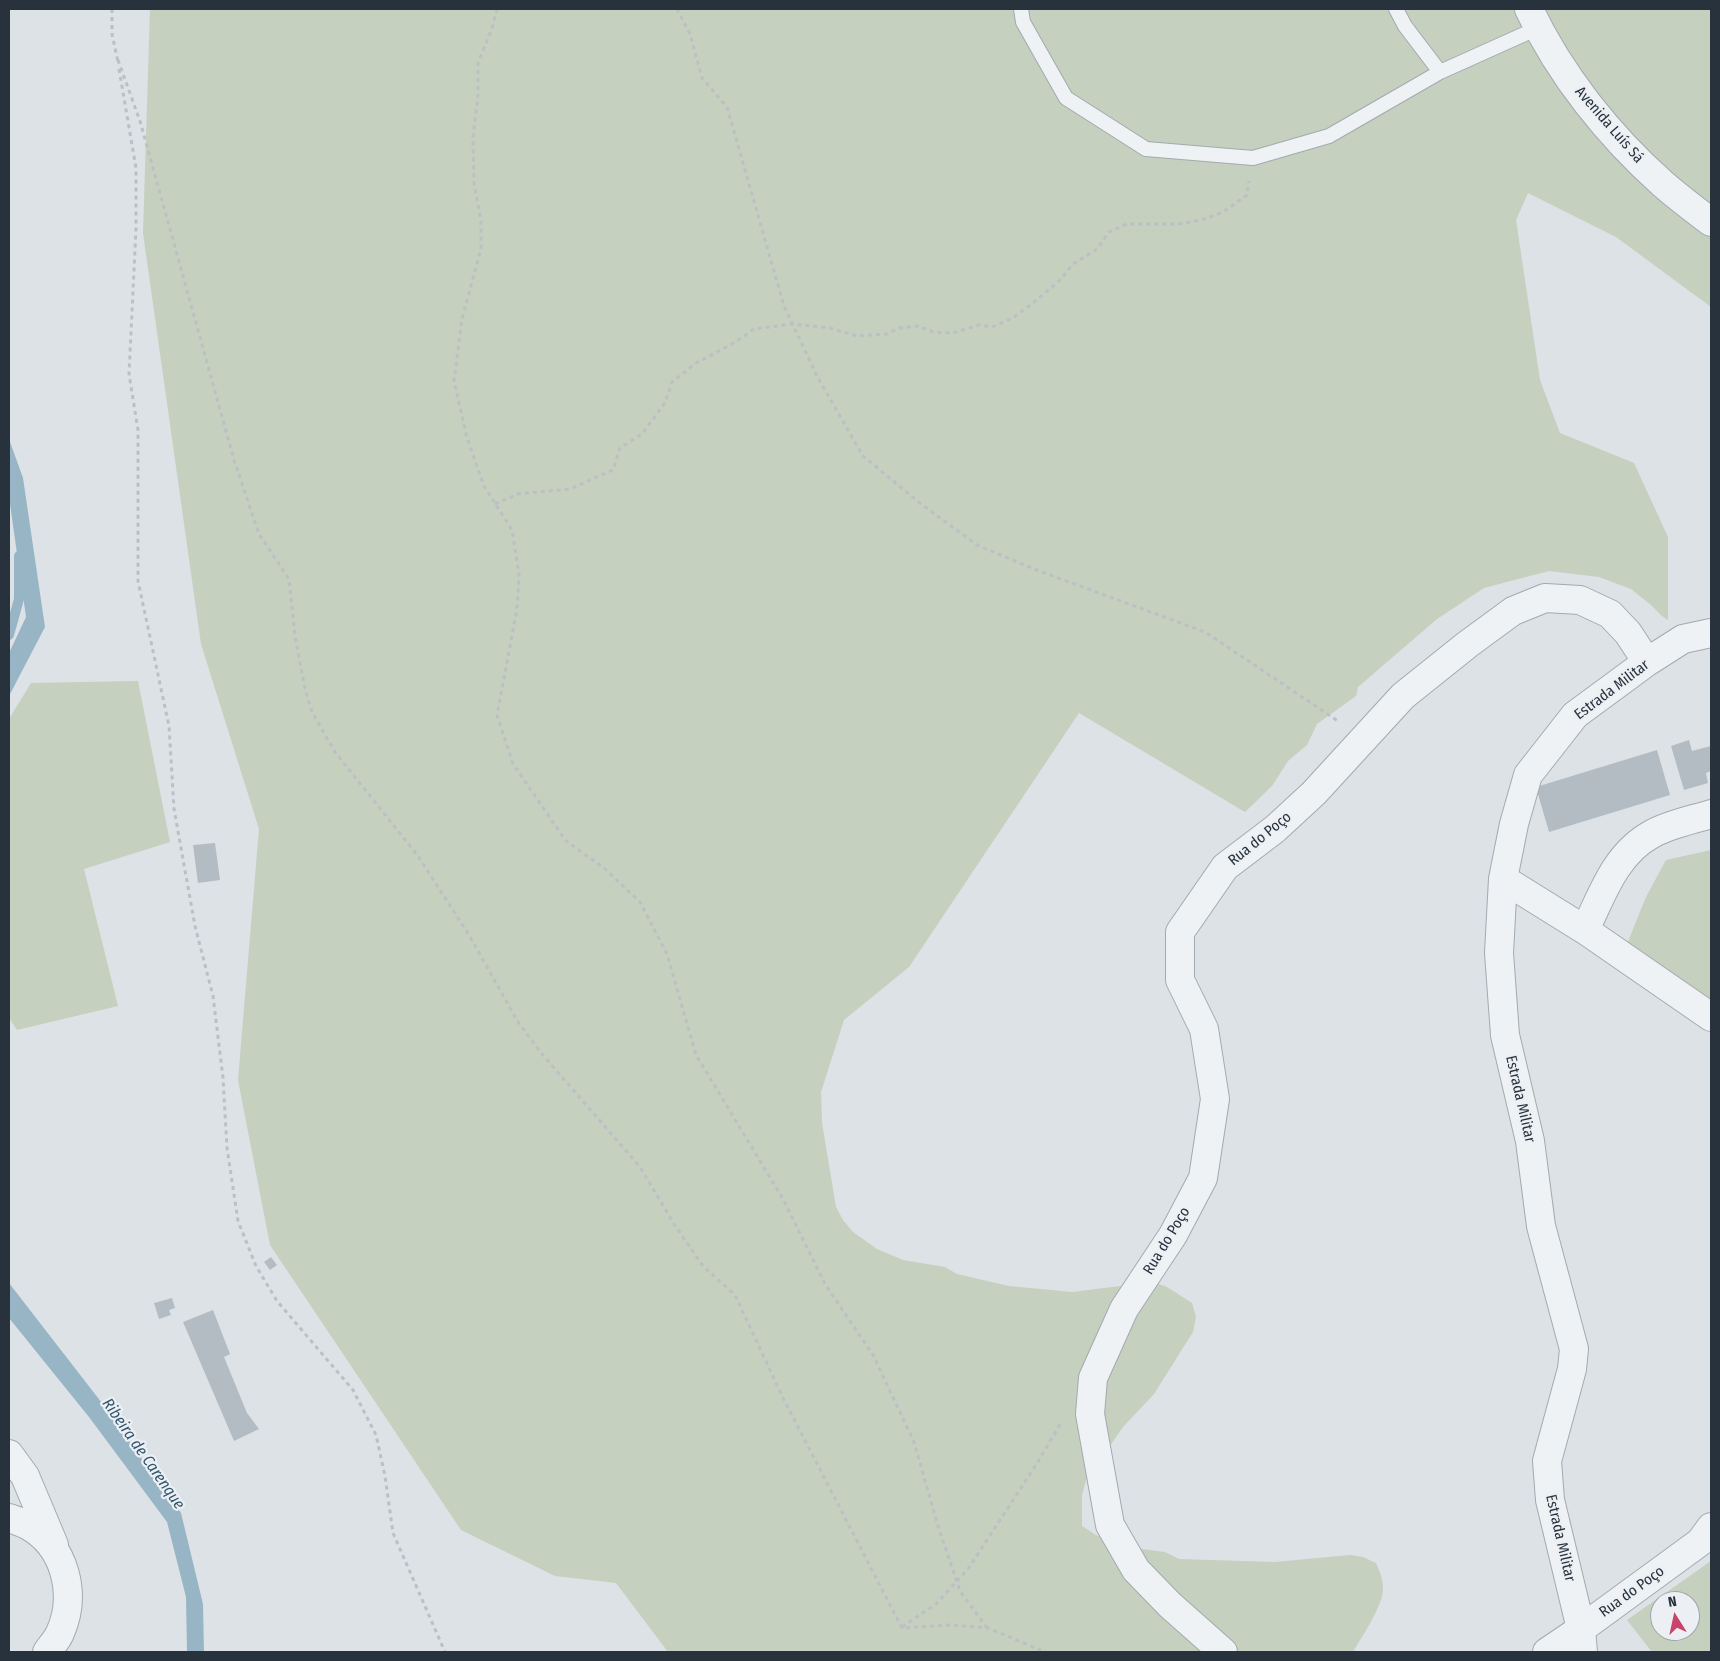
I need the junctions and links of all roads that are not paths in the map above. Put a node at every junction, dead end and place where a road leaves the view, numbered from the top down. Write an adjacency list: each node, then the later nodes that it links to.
1 (1021, 9): 4 (lane)
2 (1396, 9): 4 (lane)
3 (1534, 18): 4 (lane); 5 (street, Avenida Luís Sá)
4 (1440, 72)
5 (1711, 222)
6 (1711, 633): 7 (street, Estrada Militar)
7 (1648, 662): 9 (street, Estrada Militar); 18 (street, Rua do Poço)
8 (1711, 814): 10 (street)
9 (1503, 879): 10 (street); 16 (street, Estrada Militar)
10 (1585, 930): 11 (street)
11 (1711, 1017)
12 (9, 1454): 15 (street)
13 (9, 1518): 15 (street)
14 (1711, 1527): 16 (street, Rua do Poço)
15 (60, 1558): 17 (street)
16 (1582, 1641): 19 (street, Rua do Poço)
17 (53, 1646)
18 (1223, 1652)
19 (1547, 1652)

